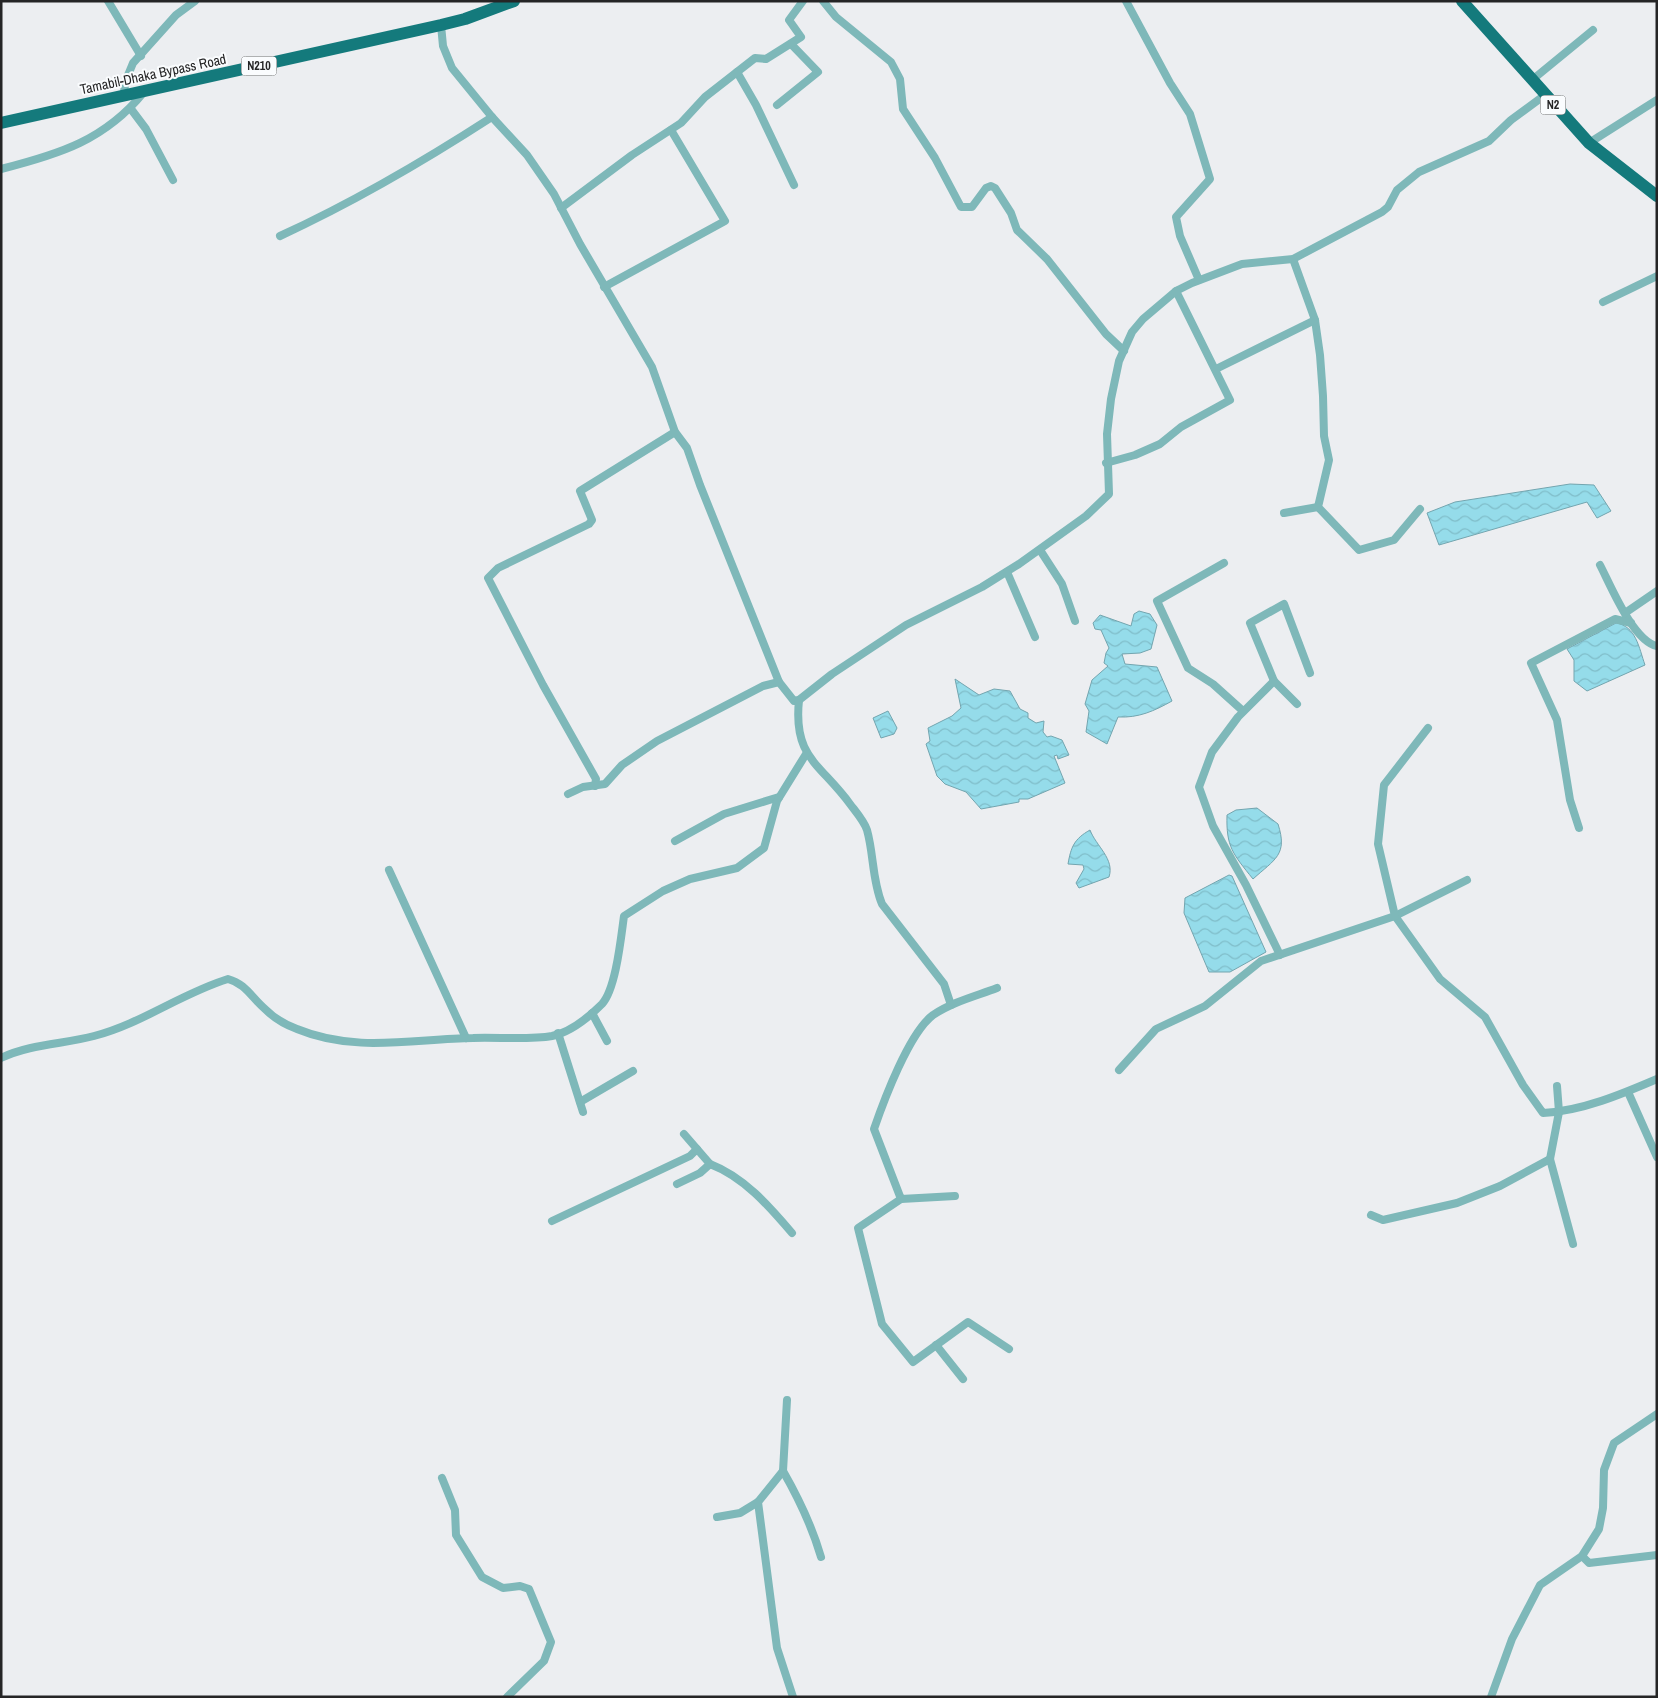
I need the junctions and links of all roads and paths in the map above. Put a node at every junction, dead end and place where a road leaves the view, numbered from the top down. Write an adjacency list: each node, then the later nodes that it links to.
1 (108, 1): 11 (street)
2 (195, 1): 11 (street)
3 (514, 1): 8 (highway, Tamabil-Dhaka Bypass Road / N210)
4 (803, 1): 10 (street)
5 (823, 1): 37 (street)
6 (1126, 1): 32 (street)
7 (1462, 1): 13 (highway, N2)
8 (441, 25): 14 (highway, Tamabil-Dhaka Bypass Road / N210); 20 (street)
9 (1593, 30): 13 (street)
10 (791, 44): 12 (street); 18 (street)
11 (141, 56): 16 (street)
12 (737, 72): 22 (street); 26 (street)
13 (1532, 80): 15 (highway, N2)
14 (144, 92): 16 (highway, Tamabil-Dhaka Bypass Road / N210); 19 (street)
15 (1544, 95): 23 (highway, N2); 30 (street)
16 (123, 96): 21 (highway, Tamabil-Dhaka Bypass Road / N210)
17 (1657, 100): 23 (street)
18 (777, 105)
19 (131, 109): 24 (street); 25 (street)
20 (492, 117): 28 (street); 29 (street)
21 (1, 123)
22 (671, 130): 28 (street); 33 (street)
23 (1589, 143): 27 (highway, N2)
24 (1, 169)
25 (173, 180)
26 (794, 185)
27 (1657, 196)
28 (561, 208): 33 (street)
29 (280, 236)
30 (1293, 259): 32 (street); 36 (street)
31 (1657, 276): 35 (street)
32 (1199, 280): 34 (street)
33 (604, 287): 39 (street)
34 (1176, 291): 37 (street); 38 (street)
35 (1603, 302)
36 (1315, 320): 38 (street); 41 (street)
37 (1124, 351): 40 (street)
38 (1216, 369): 40 (street)
39 (675, 432): 56 (street); 62 (street)
40 (1106, 463): 44 (street)
41 (1318, 507): 42 (street); 43 (street)
42 (1420, 509)
43 (1284, 513)
44 (1040, 550): 47 (street); 50 (street)
45 (1224, 563): 59 (street)
46 (1600, 565): 49 (street)
47 (1007, 572): 52 (street); 57 (street)
48 (1657, 591): 49 (street)
49 (1625, 612): 51 (street)
50 (1075, 621)
51 (1631, 623): 53 (street); 65 (street)
52 (1035, 637)
53 (1657, 646)
54 (1310, 673): 55 (street)
55 (1274, 681): 58 (street); 59 (street)
56 (779, 682): 57 (street); 62 (street)
57 (799, 700): 61 (street)
58 (1297, 704)
59 (1243, 712): 70 (street)
60 (1428, 728): 69 (street)
61 (806, 754): 64 (street); 72 (street)
62 (595, 786): 63 (street)
63 (568, 794)
64 (779, 797): 66 (street); 73 (street)
65 (1579, 828)
66 (675, 841)
67 (390, 870): 75 (street)
68 (1467, 880): 69 (street)
69 (1395, 916): 70 (street); 85 (street)
70 (1280, 955): 78 (street)
71 (997, 988): 72 (street)
72 (951, 1005): 93 (street)
73 (592, 1013): 74 (street); 76 (street)
74 (558, 1033): 75 (street); 83 (street)
75 (466, 1038): 77 (street)
76 (607, 1041)
77 (1, 1058)
78 (1119, 1070)
79 (633, 1071): 83 (street)
80 (1657, 1079): 82 (street)
81 (1557, 1086): 85 (street)
82 (1628, 1092): 85 (street); 88 (street)
83 (580, 1102): 84 (street)
84 (583, 1112)
85 (1559, 1112): 89 (street)
86 (684, 1134): 87 (street)
87 (697, 1149): 90 (street); 95 (street)
88 (1657, 1157)
89 (1550, 1159): 94 (street); 97 (street)
90 (710, 1164): 91 (street); 96 (street)
91 (677, 1184)
92 (955, 1196): 93 (street)
93 (901, 1199): 98 (street)
94 (1371, 1215)
95 (552, 1221)
96 (792, 1233)
97 (1573, 1244)
98 (936, 1345): 99 (street); 100 (street)
99 (1009, 1349)
100 (963, 1379)
101 (787, 1400): 103 (street)
102 (1657, 1414): 108 (street)
103 (783, 1471): 105 (street); 109 (street)
104 (442, 1478): 110 (street)
105 (758, 1502): 106 (street); 111 (street)
106 (717, 1517)
107 (1657, 1555): 108 (street)
108 (1582, 1556): 112 (street)
109 (821, 1557)
110 (507, 1697)
111 (793, 1697)
112 (1491, 1697)

